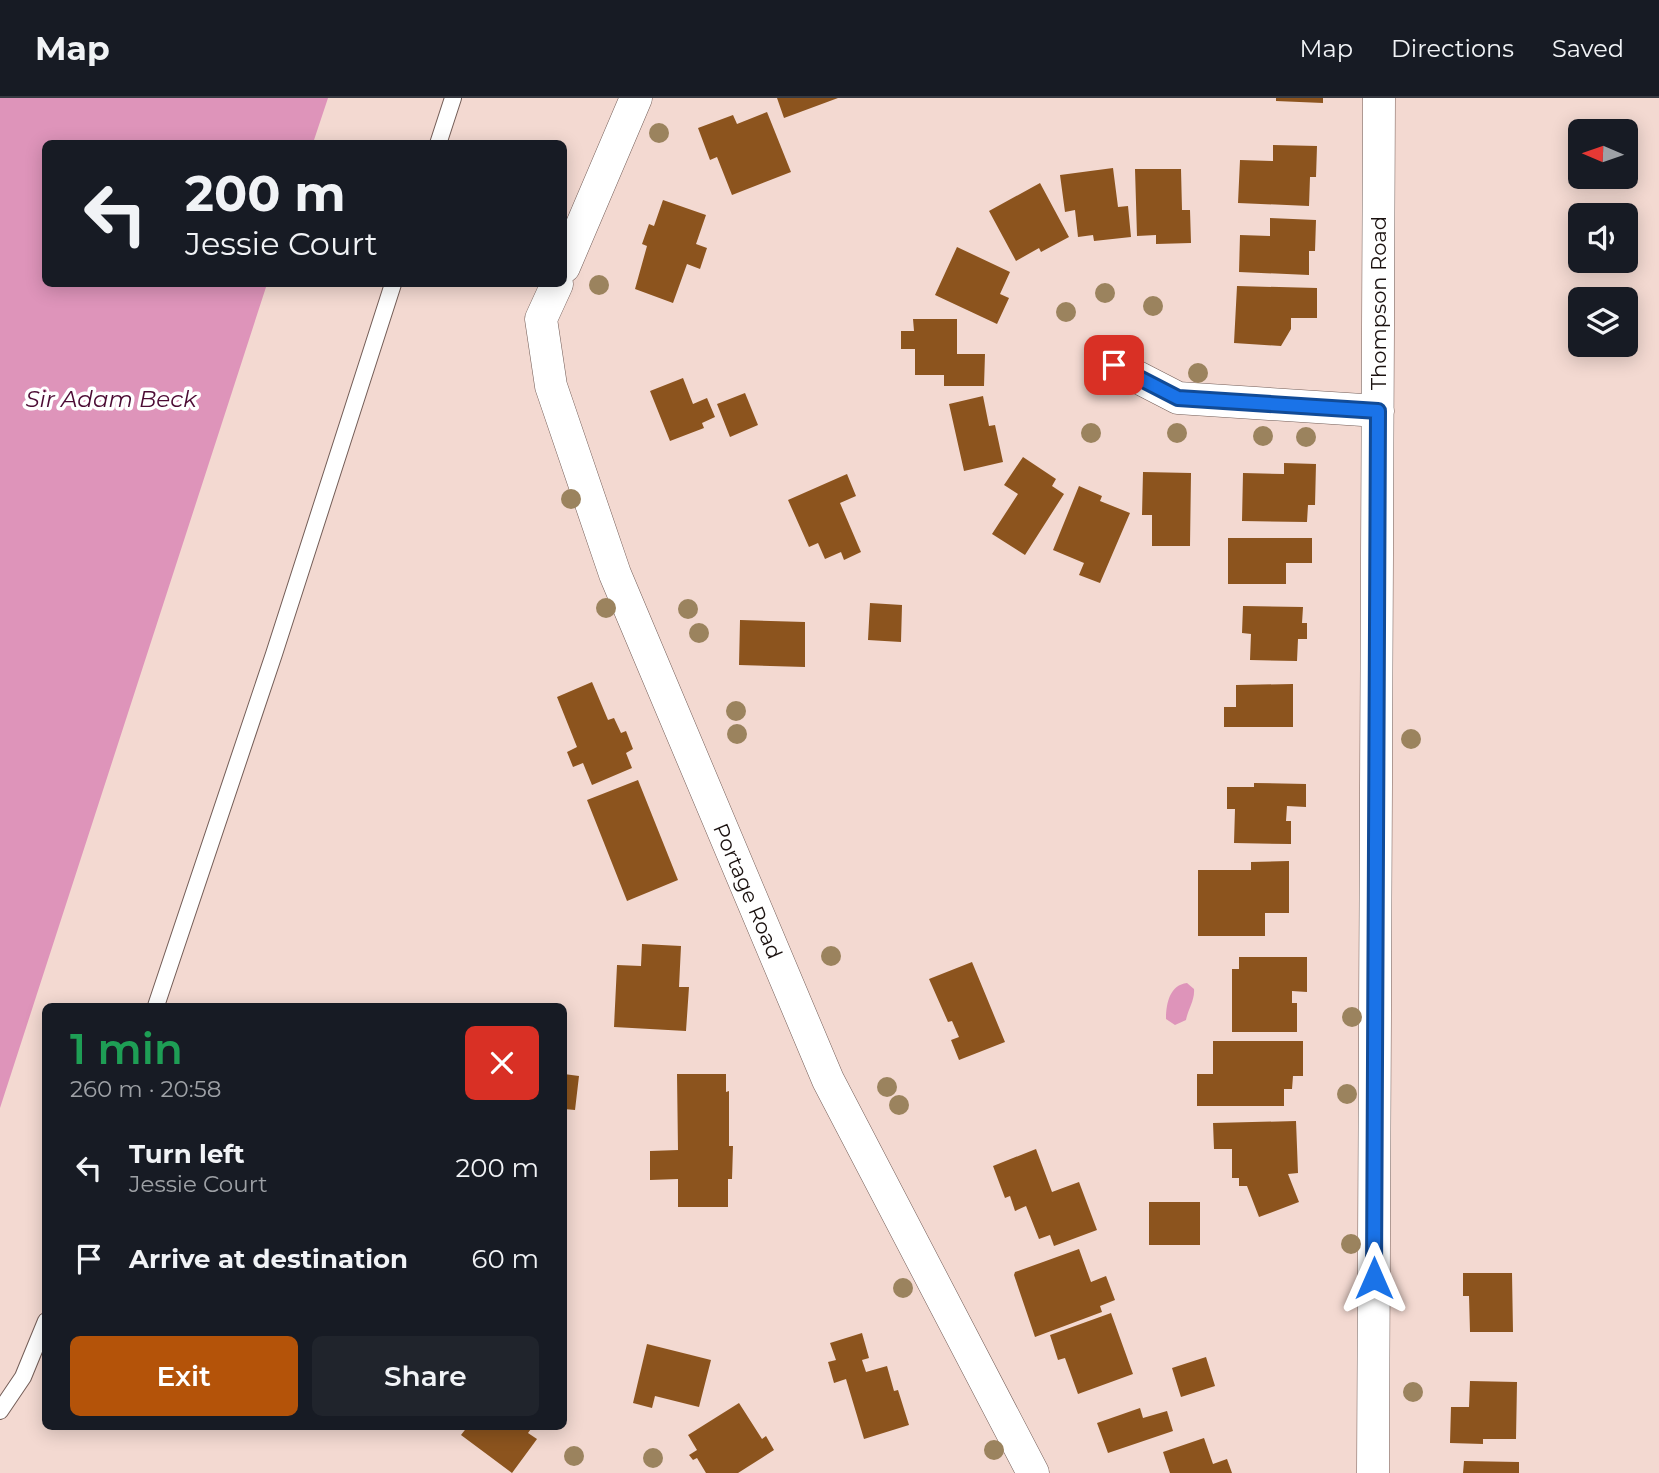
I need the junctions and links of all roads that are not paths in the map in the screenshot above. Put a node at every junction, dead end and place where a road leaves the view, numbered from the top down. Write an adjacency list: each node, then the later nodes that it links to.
1 (453, 98): 4 (lane)
2 (636, 98): 5 (street)
3 (1379, 98): 9 (street, Thompson Road)
4 (439, 140)
5 (567, 260)
6 (392, 287): 10 (lane)
7 (556, 287): 13 (street, Portage Road)
8 (1114, 365): 9 (street)
9 (1378, 411): 14 (street, Thompson Road)
10 (157, 1003)
11 (42, 1331): 12 (lane)
12 (0, 1411)
13 (1033, 1473)
14 (1373, 1473)

